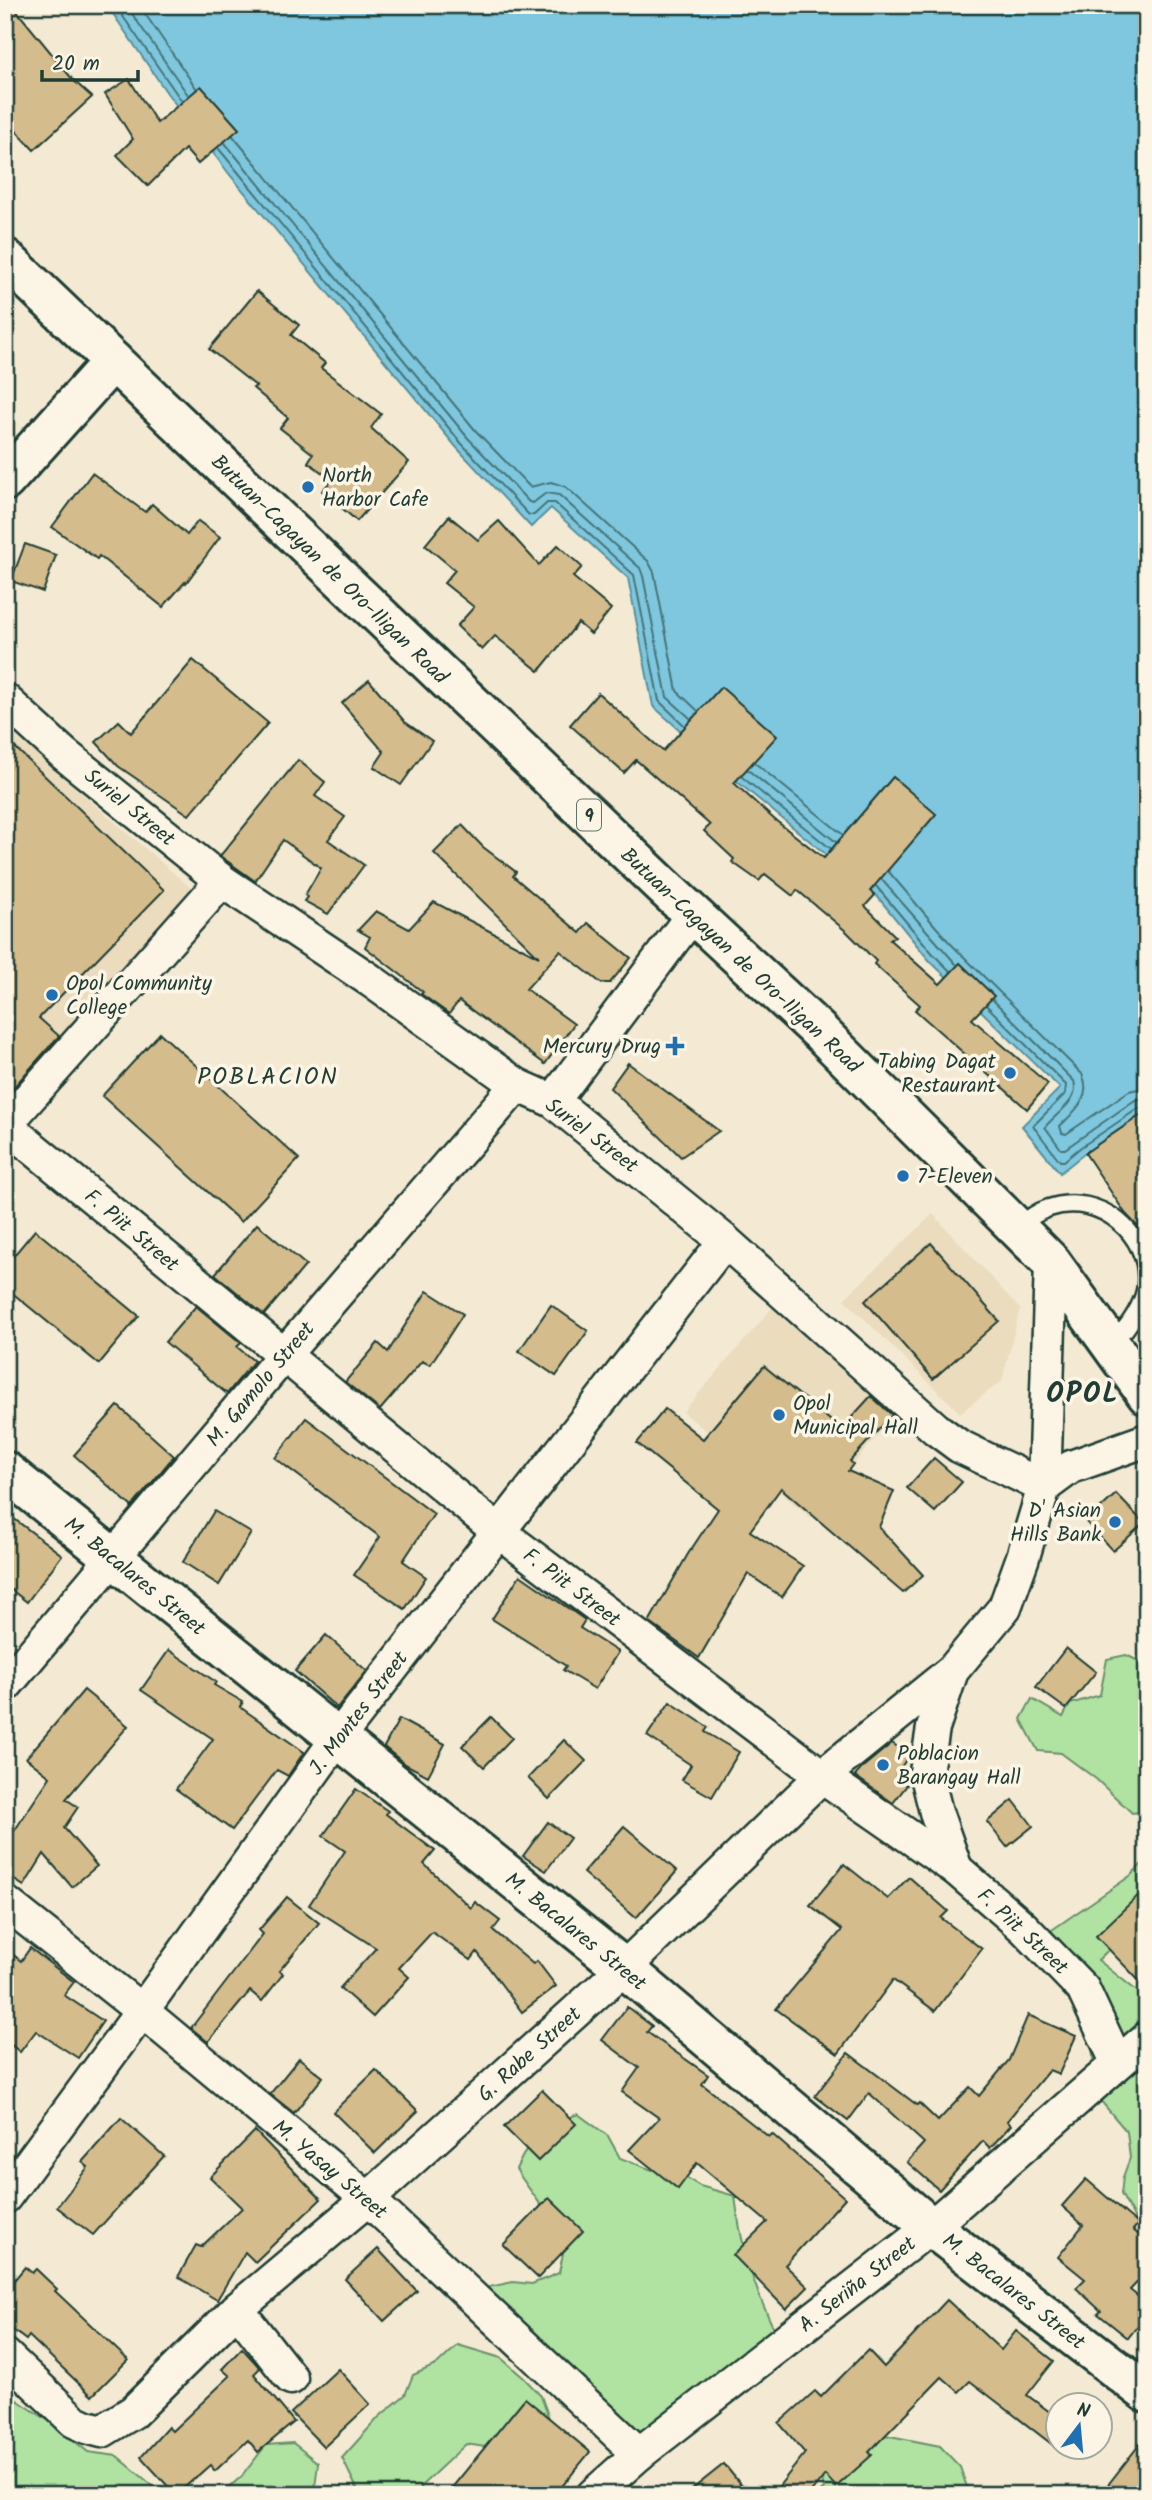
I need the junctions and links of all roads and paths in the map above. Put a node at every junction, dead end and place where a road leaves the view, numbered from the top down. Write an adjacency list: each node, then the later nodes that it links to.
1 (5, 258): 2 (main road, Butuan-Cagayan de Oro-Iligan Road / 9)
2 (113, 361): 3 (main road); 6 (main road, Butuan-Cagayan de Oro-Iligan Road / 9)
3 (5, 481)
4 (5, 700): 5 (street, Suriel Street)
5 (222, 881): 7 (street, Suriel Street); 9 (street)
6 (693, 914): 8 (street); 10 (main road, Butuan-Cagayan de Oro-Iligan Road / 9)
7 (517, 1085): 8 (street, Suriel Street); 15 (street, M. Gamolo Street)
8 (553, 1101): 11 (street, Suriel Street)
9 (5, 1125): 15 (street, F. Piit Street)
10 (1017, 1228): 12 (main road, Butuan-Cagayan de Oro-Iligan Road / 9); 14 (lane)
11 (726, 1241): 19 (street, Suriel Street); 20 (street, J. Montes Street)
12 (1051, 1262): 14 (main road, Butuan-Cagayan de Oro-Iligan Road / 9); 19 (street, G. Rabe Street)
13 (1147, 1323): 14 (lane)
14 (1116, 1334): 16 (main road, Butuan-Cagayan de Oro-Iligan Road / 9)
15 (283, 1356): 20 (street, F. Piit Street); 21 (street, M. Gamolo Street)
16 (1147, 1395)
17 (1147, 1440): 19 (street)
18 (5, 1471): 21 (main road, M. Bacalares Street)
19 (1044, 1487): 22 (street, G. Rabe Street)
20 (498, 1531): 24 (street, J. Montes Street); 25 (street, F. Piit Street)
21 (113, 1559): 23 (street, M. Gamolo Street); 24 (main road, M. Bacalares Street)
22 (952, 1671): 25 (street, G. Rabe Street); 26 (street, G. Rabe Street)
23 (5, 1686)
24 (337, 1739): 28 (main road, M. Bacalares Street); 29 (street, J. Montes Street)
25 (821, 1776): 26 (street, F. Piit Street); 28 (street, G. Rabe Street)
26 (956, 1869): 31 (street, F. Piit Street)
27 (5, 1902): 29 (street, M. Yasay Street)
28 (624, 1968): 33 (street, G. Rabe Street); 34 (main road, M. Bacalares Street)
29 (142, 2011): 32 (street, J. Montes Street); 33 (street, M. Yasay Street)
30 (1147, 2038): 31 (street, A. Seriña Street)
31 (1117, 2062): 34 (street, A. Seriña Street)
32 (5, 2197)
33 (368, 2199): 35 (street, G. Rabe Street); 39 (street, M. Yasay Street)
34 (931, 2227): 38 (main road, M. Bacalares Street); 39 (street, A. Seriña Street)
35 (237, 2309): 36 (street, G. Rabe Street); 37 (street)
36 (5, 2355)
37 (291, 2378)
38 (1147, 2393)
39 (639, 2454): 40 (street, A. Seriña Street)
40 (593, 2495)

